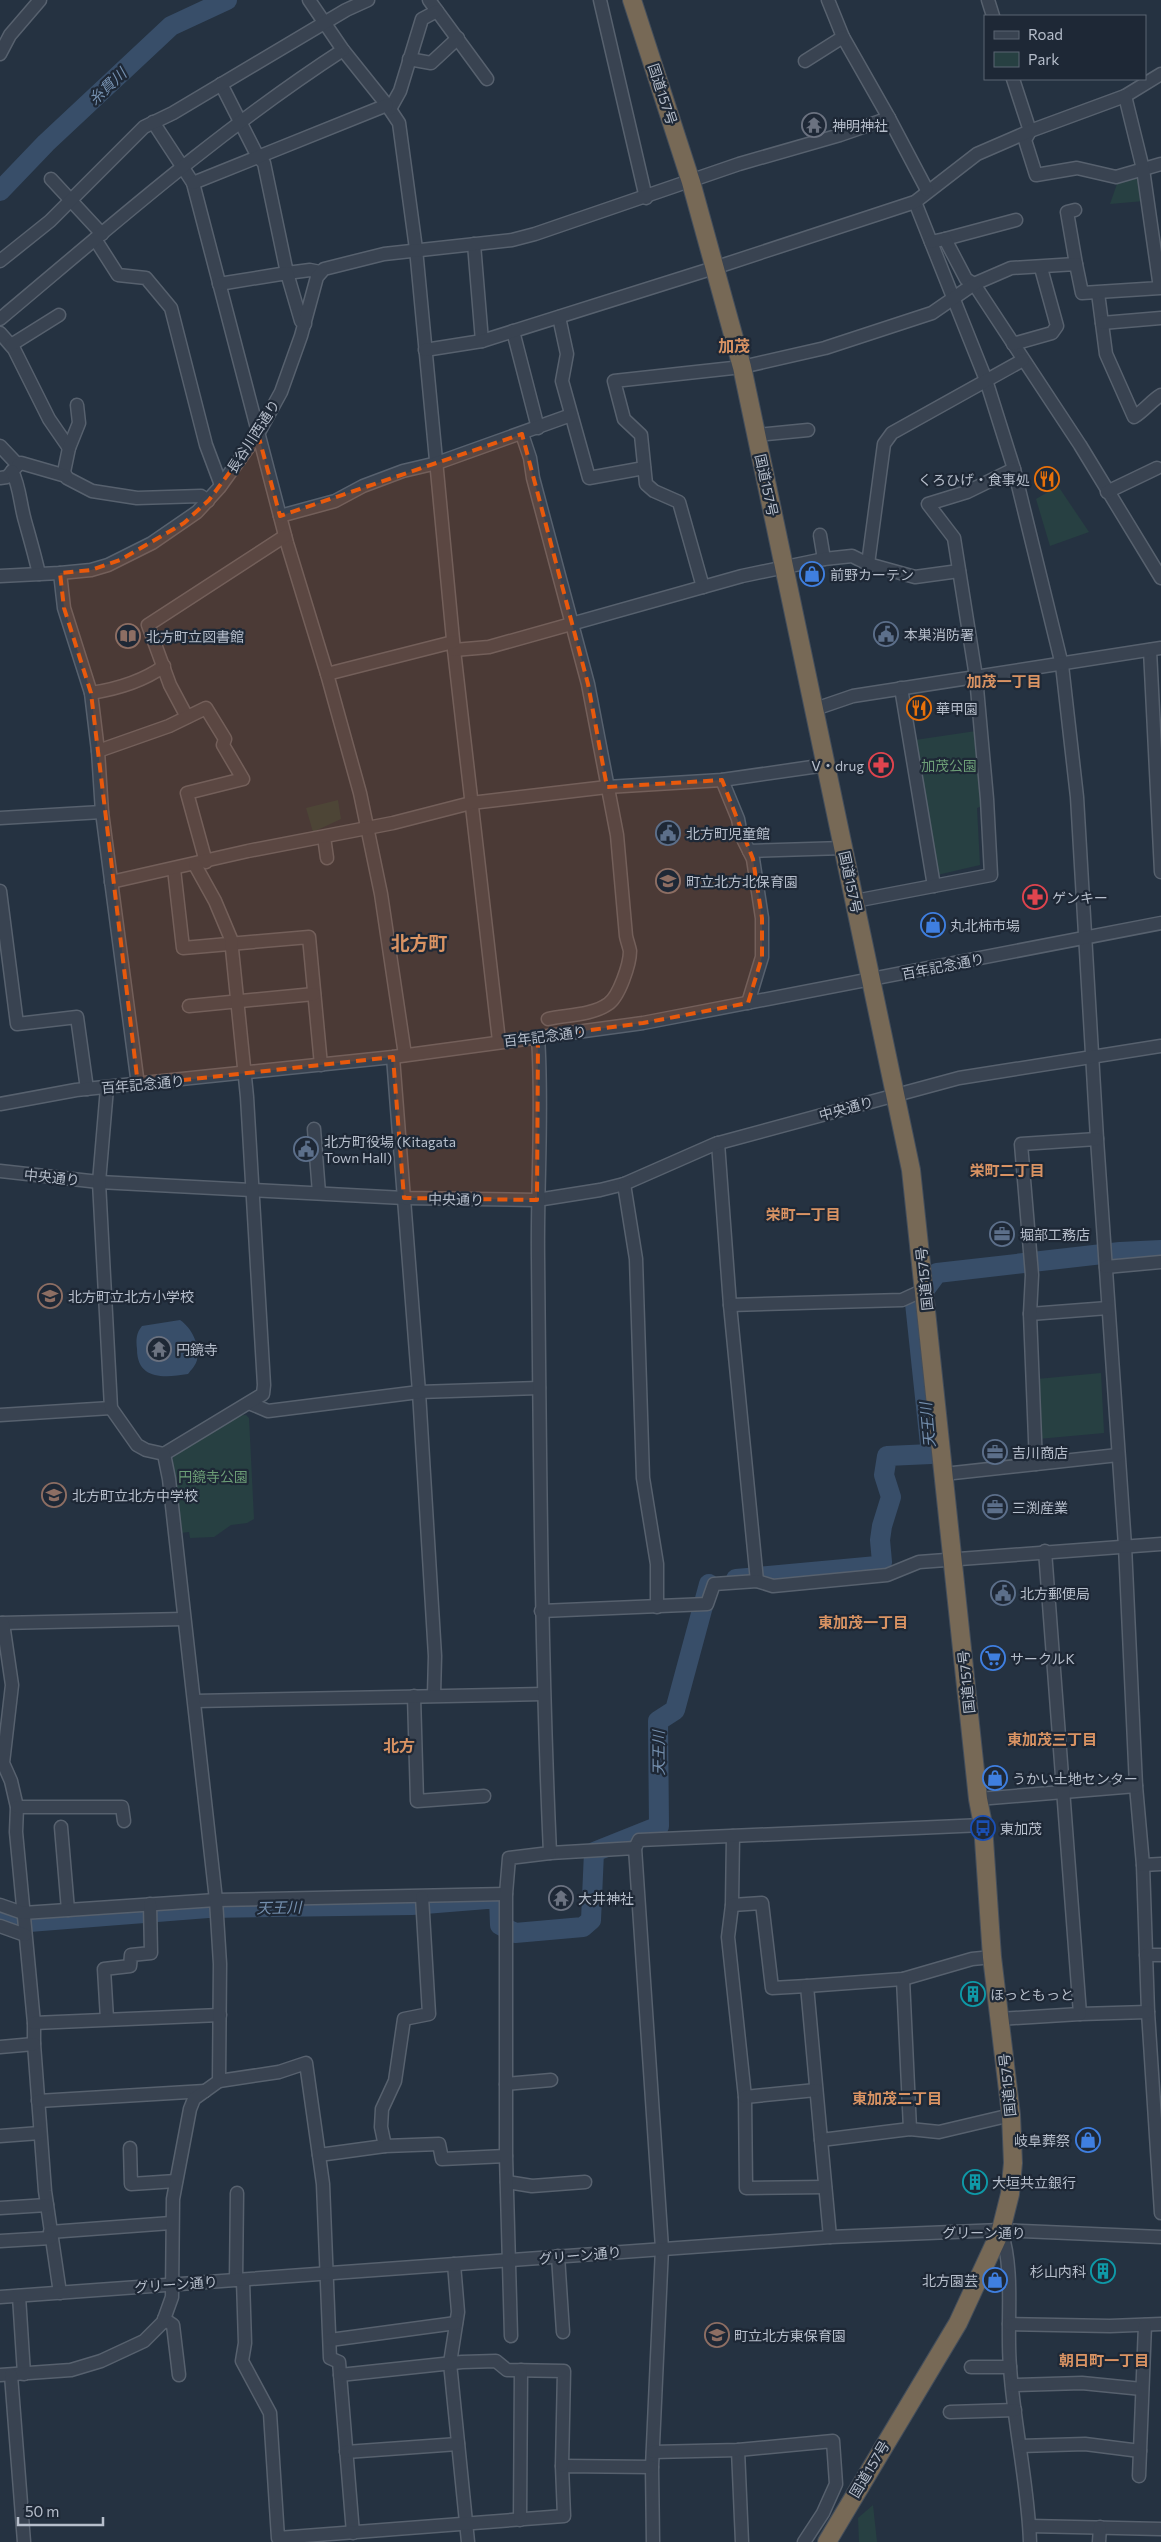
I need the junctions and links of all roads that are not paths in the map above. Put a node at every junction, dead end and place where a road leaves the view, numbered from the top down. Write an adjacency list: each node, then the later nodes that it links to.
1 (40, 0): 16 (street)
2 (368, 0): 9 (street)
3 (430, 0): 10 (street)
4 (600, 0): 37 (street)
5 (632, 0): 34 (highway, 国道157号)
6 (988, 0): 11 (street)
7 (826, 1): 13 (street)
8 (311, 3): 12 (street)
9 (347, 5): 12 (street)
10 (438, 11): 14 (street); 17 (street)
11 (993, 15)
12 (323, 23): 15 (street); 22 (street)
13 (843, 37): 18 (street); 25 (street)
14 (458, 38): 17 (street); 20 (street)
15 (343, 50): 24 (street); 27 (street)
16 (0, 54)
17 (410, 59): 24 (street)
18 (805, 61)
19 (1161, 74): 23 (street)
20 (487, 79)
21 (1013, 80): 28 (street)
22 (221, 84): 26 (street); 27 (street)
23 (1125, 96): 28 (street); 32 (street)
24 (389, 107): 29 (street); 46 (street)
25 (889, 118): 34 (street); 36 (street)
26 (153, 122): 31 (street); 38 (street)
27 (242, 122): 29 (street); 31 (street)
28 (1030, 131): 32 (street); 36 (street)
29 (258, 157): 35 (street); 53 (street)
30 (1161, 164): 32 (street)
31 (181, 167): 35 (street); 42 (street)
32 (1143, 169): 47 (street)
33 (51, 179): 38 (street)
34 (691, 182): 37 (street); 50 (highway, 国道157号)
35 (193, 184): 54 (street)
36 (927, 190): 39 (street)
37 (646, 198): 45 (street)
38 (71, 200): 42 (street); 48 (street)
39 (915, 202): 44 (street); 50 (street)
40 (1075, 210): 49 (street)
41 (1016, 220): 43 (street)
42 (99, 236): 61 (street); 90 (street)
43 (945, 239): 44 (street); 55 (street)
44 (931, 242): 57 (street)
45 (474, 244): 46 (street); 66 (street)
46 (416, 249): 52 (street); 69 (street)
47 (1159, 255): 56 (street)
48 (0, 261)
49 (1076, 264): 51 (street); 56 (street)
50 (717, 268): 59 (street); 71 (highway, 国道157号)
51 (1041, 268): 55 (street); 67 (street)
52 (320, 272): 53 (street); 63 (street, 長谷川西通り)
53 (287, 273): 54 (street); 63 (street)
54 (219, 284): 78 (street)
55 (974, 284): 57 (street); 67 (street)
56 (1098, 293): 62 (street)
57 (953, 298): 71 (street); 72 (street)
58 (59, 315): 68 (street)
59 (558, 316): 64 (street); 75 (street)
60 (1161, 318): 62 (street)
61 (0, 319)
62 (1102, 323): 73 (street)
63 (305, 324): 78 (street, 長谷川西通り)
64 (513, 331): 66 (street); 76 (street)
65 (0, 333): 68 (street)
66 (482, 341): 69 (street)
67 (1013, 344): 70 (street)
68 (11, 345): 82 (street)
69 (425, 350): 83 (street)
70 (1023, 360): 72 (street); 91 (street)
71 (742, 367): 80 (highway, 国道157号); 85 (street)
72 (986, 380): 87 (street); 97 (street)
73 (1161, 395)
74 (77, 405): 82 (street)
75 (571, 415): 76 (street); 85 (street)
76 (538, 428): 79 (street)
77 (808, 430): 80 (street)
78 (258, 434): 90 (street, 長谷川西通り); 93 (street)
79 (522, 434): 83 (street); 105 (street)
80 (757, 436): 98 (highway, 国道157号)
81 (0, 446): 84 (street)
82 (70, 448): 88 (street)
83 (436, 463): 93 (street); 106 (street)
84 (15, 468): 88 (street); 89 (street); 101 (street)
85 (644, 468): 104 (street)
86 (1157, 468): 91 (street)
87 (1014, 470): 99 (street); 108 (street)
88 (66, 476): 92 (street)
89 (0, 478)
90 (221, 485): 92 (street, 長谷川西通り)
91 (1107, 492): 103 (street)
92 (208, 501): 100 (street, 長谷川西通り)
93 (280, 516): 95 (street)
94 (820, 535): 96 (street)
95 (285, 536): 109 (street); 110 (street)
96 (824, 559): 97 (street); 98 (street)
97 (868, 564): 99 (street)
98 (784, 567): 104 (street); 114 (highway, 国道157号)
99 (959, 571): 111 (street)
100 (60, 573): 101 (street, 長谷川西通り); 113 (street)
101 (39, 574): 102 (street, 長谷川西通り)
102 (0, 576)
103 (1161, 578)
104 (703, 587): 105 (street)
105 (573, 624): 106 (street); 119 (street)
106 (453, 646): 110 (street); 120 (street)
107 (1156, 649): 108 (street); 130 (street)
108 (1062, 665): 111 (street); 136 (street)
109 (164, 666): 113 (street); 115 (street)
110 (327, 674): 123 (street)
111 (976, 677): 112 (street); 132 (street)
112 (901, 688): 114 (street); 132 (street)
113 (91, 693): 116 (street)
114 (815, 709): 117 (highway, 国道157号)
115 (187, 717): 116 (street); 128 (street)
116 (98, 752): 121 (street)
117 (826, 765): 118 (street); 125 (highway, 国道157号)
118 (722, 780): 119 (street); 126 (street)
119 (607, 787): 120 (street); 144 (street)
120 (471, 803): 123 (street); 146 (street)
121 (102, 812): 122 (street); 131 (street)
122 (0, 818)
123 (368, 829): 124 (street); 148 (street)
124 (324, 837): 127 (street); 128 (street)
125 (844, 848): 126 (street); 134 (highway, 国道157号)
126 (749, 851): 142 (street)
127 (327, 858)
128 (201, 863): 129 (street); 137 (street)
129 (174, 869): 131 (street); 137 (street)
130 (1161, 872)
131 (112, 882): 152 (street)
132 (934, 886): 134 (street)
133 (0, 891): 138 (street)
134 (855, 901): 139 (highway, 国道157号)
135 (1161, 923): 136 (street, 百年記念通り)
136 (1085, 939): 139 (street, 百年記念通り); 149 (street)
137 (232, 943): 140 (street); 141 (street)
138 (4, 961): 154 (street)
139 (870, 979): 142 (street, 百年記念通り); 155 (highway, 国道157号)
140 (314, 994): 141 (street); 150 (street)
141 (237, 1001): 143 (street); 151 (street)
142 (748, 1003): 145 (street, 百年記念通り)
143 (189, 1006)
144 (548, 1019)
145 (538, 1037): 146 (street, 百年記念通り); 166 (street)
146 (499, 1041): 148 (street, 百年記念通り)
147 (1161, 1046): 149 (street, 中央通り)
148 (399, 1056): 150 (street, 百年記念通り); 165 (street)
149 (1092, 1057): 155 (street, 中央通り); 158 (street)
150 (321, 1065): 151 (street, 百年記念通り)
151 (244, 1074): 152 (street, 百年記念通り); 163 (street)
152 (138, 1085): 153 (street, 百年記念通り)
153 (107, 1088): 154 (street, 百年記念通り); 161 (street)
154 (87, 1090): 156 (street, 百年記念通り)
155 (896, 1094): 159 (street, 中央通り); 169 (highway, 国道157号)
156 (0, 1104)
157 (314, 1129): 164 (street)
158 (1096, 1139): 168 (street); 172 (street)
159 (718, 1143): 162 (street, 中央通り); 170 (street)
160 (0, 1171): 161 (street, 中央通り)
161 (99, 1182): 163 (street, 中央通り); 176 (street)
162 (624, 1184): 166 (street, 中央通り); 187 (street)
163 (252, 1190): 164 (street, 中央通り); 175 (street)
164 (319, 1193): 165 (street, 中央通り)
165 (404, 1198): 166 (street, 中央通り); 174 (street)
166 (537, 1200): 173 (street)
167 (1161, 1262): 168 (street)
168 (1106, 1267): 171 (street)
169 (926, 1289): 170 (street); 181 (highway, 国道157号)
170 (730, 1305): 186 (street)
171 (1108, 1308): 172 (street); 179 (street)
172 (1030, 1314): 180 (street)
173 (539, 1388): 174 (street); 188 (street)
174 (419, 1392): 175 (street); 192 (street)
175 (249, 1403): 178 (street)
176 (111, 1408): 177 (street); 178 (street)
177 (0, 1415)
178 (164, 1454): 189 (street)
179 (1118, 1454): 180 (street); 183 (street)
180 (1036, 1464): 181 (street)
181 (944, 1474): 185 (highway, 国道157号)
182 (1161, 1544): 183 (street)
183 (1125, 1546): 184 (street); 195 (street)
184 (1045, 1551): 185 (street); 196 (street)
185 (953, 1558): 186 (street); 198 (highway, 国道157号)
186 (757, 1581): 187 (street)
187 (657, 1608): 188 (street)
188 (541, 1611): 191 (street)
189 (184, 1619): 190 (street); 194 (street)
190 (2, 1623): 199 (street)
191 (543, 1694): 192 (street); 205 (street)
192 (434, 1695): 193 (street)
193 (414, 1696): 194 (street); 197 (street)
194 (195, 1700): 210 (street)
195 (1136, 1786): 196 (street); 207 (street)
196 (1065, 1792): 198 (street); 224 (street)
197 (484, 1796)
198 (978, 1799): 201 (highway, 国道157号)
199 (17, 1807): 200 (street); 215 (street)
200 (124, 1821)
201 (983, 1825): 203 (street); 220 (highway, 国道157号)
202 (60, 1827): 214 (street)
203 (733, 1836): 204 (street); 213 (street)
204 (635, 1848): 205 (street); 261 (street)
205 (550, 1852): 208 (street)
206 (1161, 1864): 207 (street)
207 (1143, 1865): 219 (street)
208 (506, 1894): 209 (street); 233 (street)
209 (422, 1897): 210 (street); 243 (street)
210 (216, 1900): 211 (street); 225 (street)
211 (150, 1904): 214 (street); 226 (street)
212 (0, 1905): 215 (street)
213 (732, 1905): 222 (street); 236 (street)
214 (68, 1910): 215 (street)
215 (23, 1913): 217 (street)
216 (0, 1926): 217 (street)
217 (25, 1935): 228 (street)
218 (1161, 1955): 219 (street)
219 (1146, 1956): 223 (street)
220 (992, 1957): 221 (street); 227 (highway, 国道157号)
221 (903, 1979): 222 (street); 239 (street)
222 (806, 1986): 234 (street)
223 (1148, 2012): 224 (street); 254 (street)
224 (1080, 2014): 227 (street)
225 (220, 2015): 226 (street); 232 (street)
226 (107, 2019): 228 (street)
227 (999, 2019): 238 (highway, 国道157号)
228 (34, 2023): 229 (street)
229 (34, 2044): 230 (street); 237 (street)
230 (0, 2047)
231 (551, 2080): 233 (street)
232 (220, 2081): 235 (street); 245 (street)
233 (506, 2084): 246 (street)
234 (816, 2090): 236 (street); 242 (street)
235 (207, 2091): 237 (street); 247 (street)
236 (745, 2097): 250 (street)
237 (38, 2101): 240 (street)
238 (1010, 2115): 239 (street); 256 (highway, 国道157号)
239 (910, 2129): 242 (street)
240 (40, 2133): 241 (street); 252 (street)
241 (0, 2136)
242 (821, 2140): 250 (street)
243 (385, 2146): 245 (street); 246 (street)
244 (130, 2148): 247 (street)
245 (319, 2156): 265 (street)
246 (506, 2156): 248 (street)
247 (176, 2181): 255 (street)
248 (506, 2182): 249 (street); 263 (street)
249 (584, 2182)
250 (825, 2187): 258 (street)
251 (237, 2193): 266 (street)
252 (47, 2205): 253 (street); 257 (street)
253 (0, 2208)
254 (1161, 2213)
255 (171, 2223): 257 (street); 267 (street)
256 (1001, 2230): 258 (street, グリーン通り); 259 (street, グリーン通り); 273 (street); 310 (highway, 国道157号)
257 (50, 2235): 260 (street); 268 (street)
258 (830, 2237): 261 (street, グリーン通り)
259 (1161, 2237)
260 (0, 2241)
261 (662, 2248): 262 (street, グリーン通り); 294 (street)
262 (558, 2256): 263 (street, グリーン通り); 276 (street)
263 (508, 2261): 264 (street, グリーン通り); 277 (street)
264 (454, 2264): 265 (street, グリーン通り); 272 (street)
265 (328, 2272): 266 (street, グリーン通り); 278 (street)
266 (240, 2280): 267 (street, グリーン通り); 304 (street)
267 (172, 2284): 268 (street, グリーン通り); 271 (street)
268 (60, 2293): 269 (street, グリーン通り)
269 (19, 2296): 270 (street, グリーン通り); 283 (street)
270 (0, 2297)
271 (164, 2319): 283 (street); 284 (street)
272 (456, 2323): 278 (street); 279 (street)
273 (1009, 2324): 275 (street); 281 (street)
274 (1161, 2324): 275 (street)
275 (1145, 2325): 287 (street)
276 (563, 2332)
277 (511, 2336)
278 (330, 2340): 285 (street)
279 (450, 2363): 282 (street); 285 (street); 290 (street)
280 (972, 2367): 281 (street)
281 (1010, 2367): 286 (street)
282 (521, 2370): 296 (street); 299 (street)
283 (12, 2375): 305 (street)
284 (179, 2375)
285 (340, 2375): 293 (street)
286 (1012, 2385): 287 (street); 288 (street)
287 (1142, 2389): 295 (street)
288 (1015, 2410): 289 (street); 291 (street)
289 (950, 2412)
290 (458, 2444): 293 (street); 300 (street)
291 (1020, 2446): 295 (street); 301 (street)
292 (738, 2450): 294 (street); 308 (street); 309 (street)
293 (346, 2452): 304 (street)
294 (653, 2452): 297 (street)
295 (1140, 2452): 298 (street)
296 (562, 2466): 297 (street); 299 (street)
297 (652, 2467): 307 (street)
298 (1139, 2476)
299 (520, 2520): 300 (street)
300 (467, 2525): 304 (street); 306 (street)
301 (1030, 2526): 302 (street); 311 (street)
302 (1100, 2528): 303 (street); 312 (street)
303 (1161, 2529)
304 (353, 2533)
305 (24, 2542)
306 (468, 2542)
307 (653, 2542)
308 (742, 2542)
309 (804, 2542)
310 (827, 2542)
311 (1030, 2542)
312 (1099, 2542)

